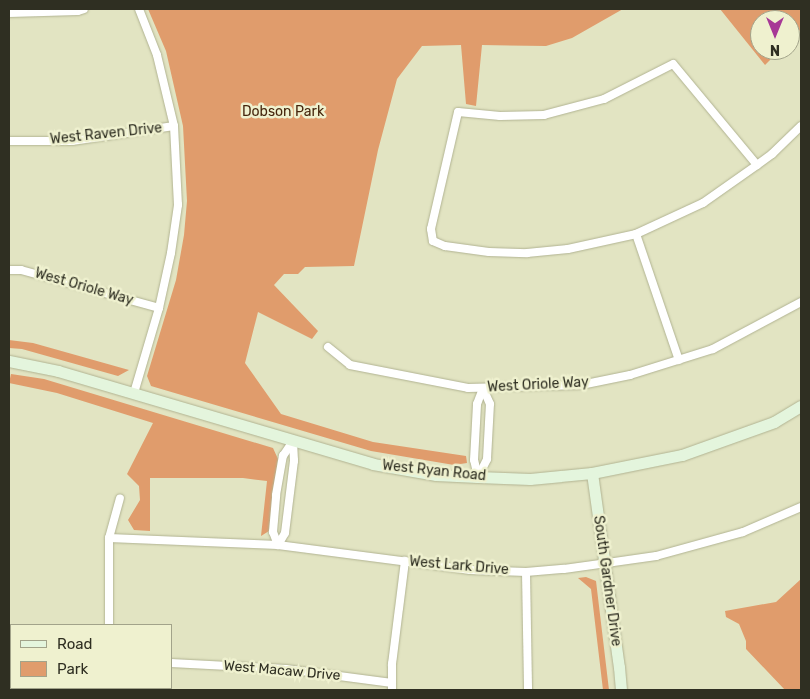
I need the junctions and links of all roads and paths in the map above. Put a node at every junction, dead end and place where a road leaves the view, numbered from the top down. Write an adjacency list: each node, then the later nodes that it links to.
1 (84, 9): 3 (street)
2 (139, 9): 4 (street)
3 (9, 13)
4 (174, 126): 6 (street, West Raven Drive); 11 (street)
5 (801, 126): 7 (street)
6 (9, 141)
7 (757, 165): 8 (street); 8 (street)
8 (636, 234): 13 (street)
9 (9, 270): 11 (street, West Oriole Way)
10 (801, 302): 13 (street, West Oriole Way)
11 (158, 308): 16 (street)
12 (328, 347): 15 (street, West Oriole Way)
13 (679, 360): 15 (street, West Oriole Way)
14 (9, 361): 16 (street, West Ryan Road)
15 (483, 388): 20 (street); 20 (street)
16 (134, 393): 18 (street, West Ryan Road)
17 (801, 406): 19 (street, West Ryan Road)
18 (293, 441): 20 (street, West Ryan Road); 24 (street); 24 (street)
19 (592, 472): 20 (street, West Ryan Road); 26 (street, South Gardner Drive)
20 (478, 478)
21 (120, 498): 23 (street)
22 (801, 507): 26 (street, West Lark Drive)
23 (109, 538): 24 (street, West Lark Drive); 28 (street)
24 (278, 545): 25 (street, West Lark Drive)
25 (405, 561): 27 (street, West Lark Drive); 30 (street)
26 (604, 564): 27 (street, West Lark Drive); 32 (street, South Gardner Drive)
27 (526, 572): 31 (street)
28 (110, 624)
29 (172, 663): 30 (street, West Macaw Drive)
30 (392, 687)
31 (528, 690)
32 (620, 690)

